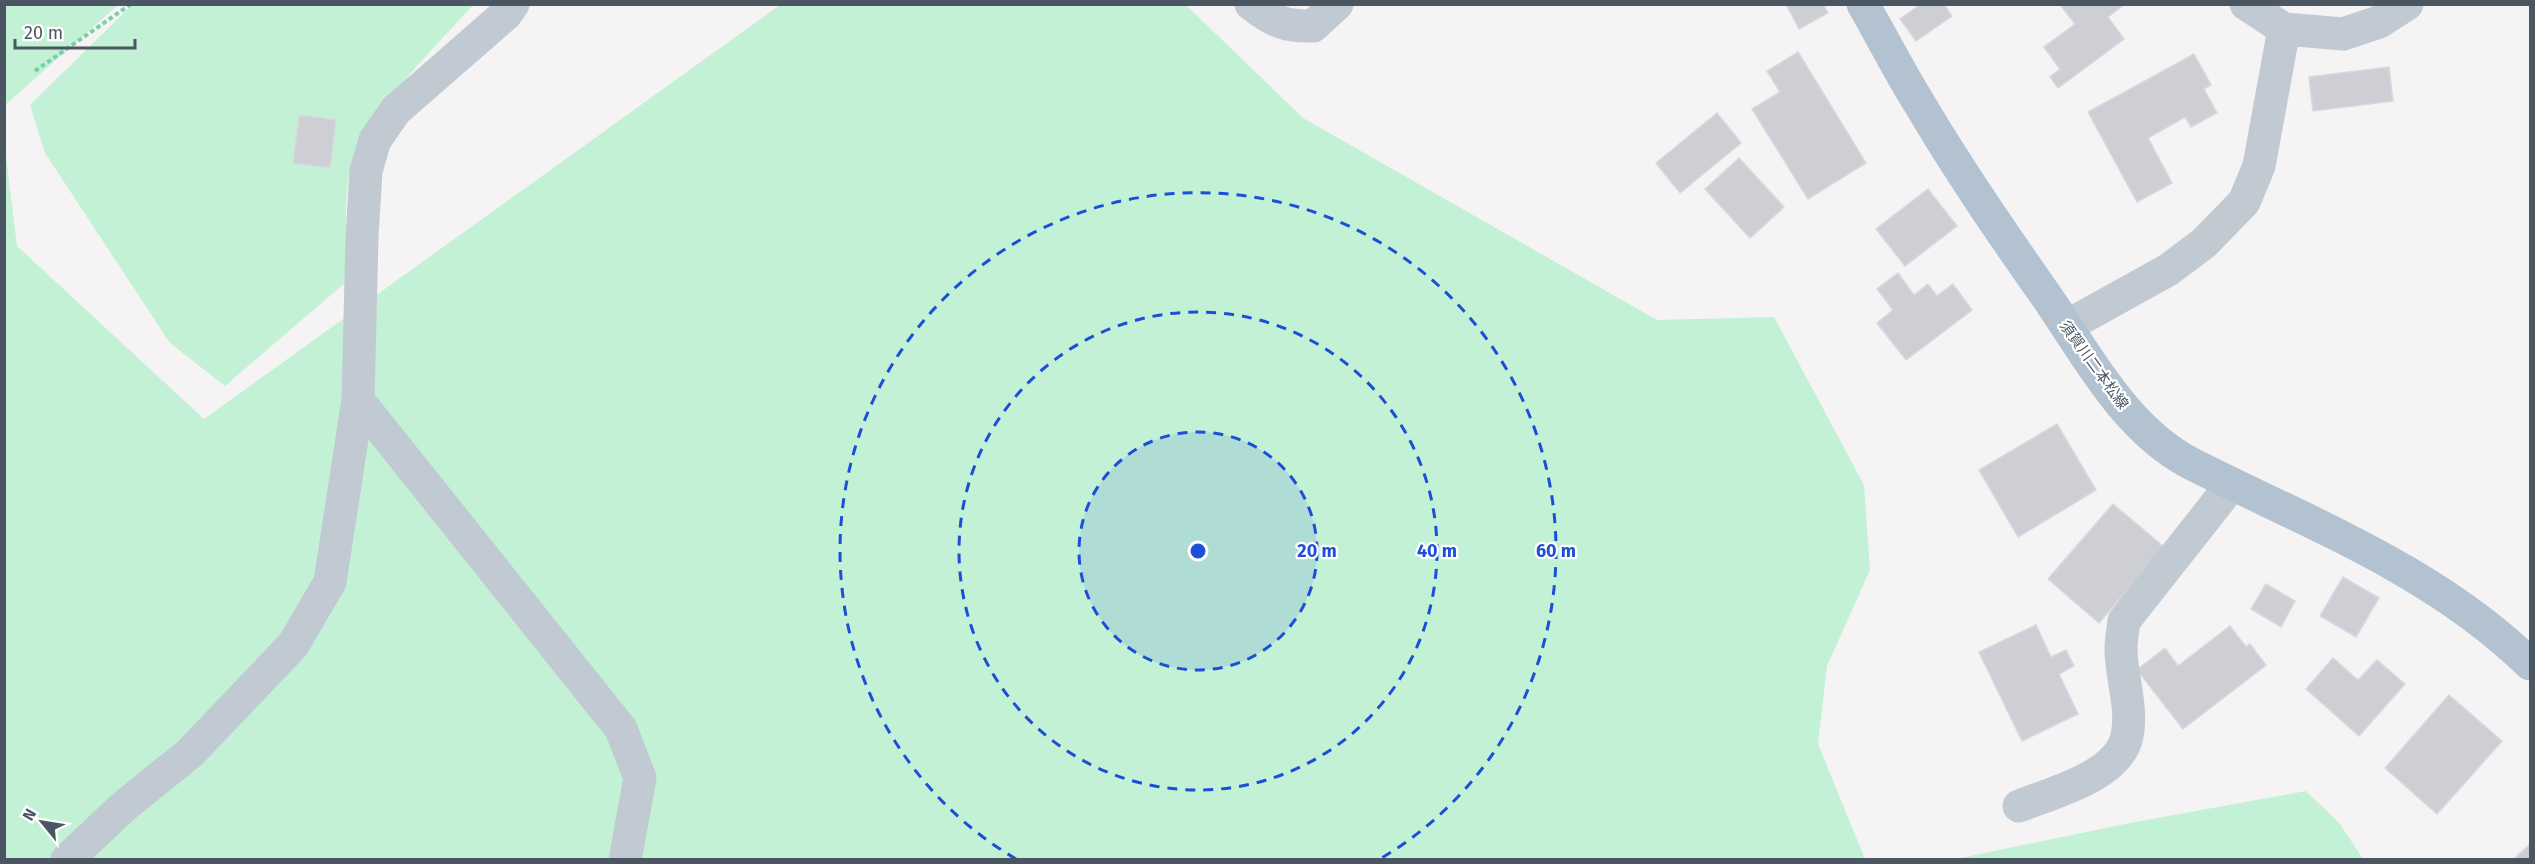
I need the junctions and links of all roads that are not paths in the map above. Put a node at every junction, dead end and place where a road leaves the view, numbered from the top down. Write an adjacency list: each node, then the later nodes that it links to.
1 (513, 4): 9 (street)
2 (1251, 4): 3 (street)
3 (1337, 4)
4 (1863, 4): 8 (main road, 須賀川二本松線)
5 (2246, 4): 7 (street)
6 (2407, 4): 7 (street)
7 (2284, 29): 8 (street)
8 (2067, 326): 10 (main road, 須賀川二本松線)
9 (358, 400): 13 (street); 14 (street)
10 (2232, 484): 11 (main road, 須賀川二本松線); 12 (street)
11 (2530, 664)
12 (2019, 806)
13 (67, 860)
14 (625, 860)

